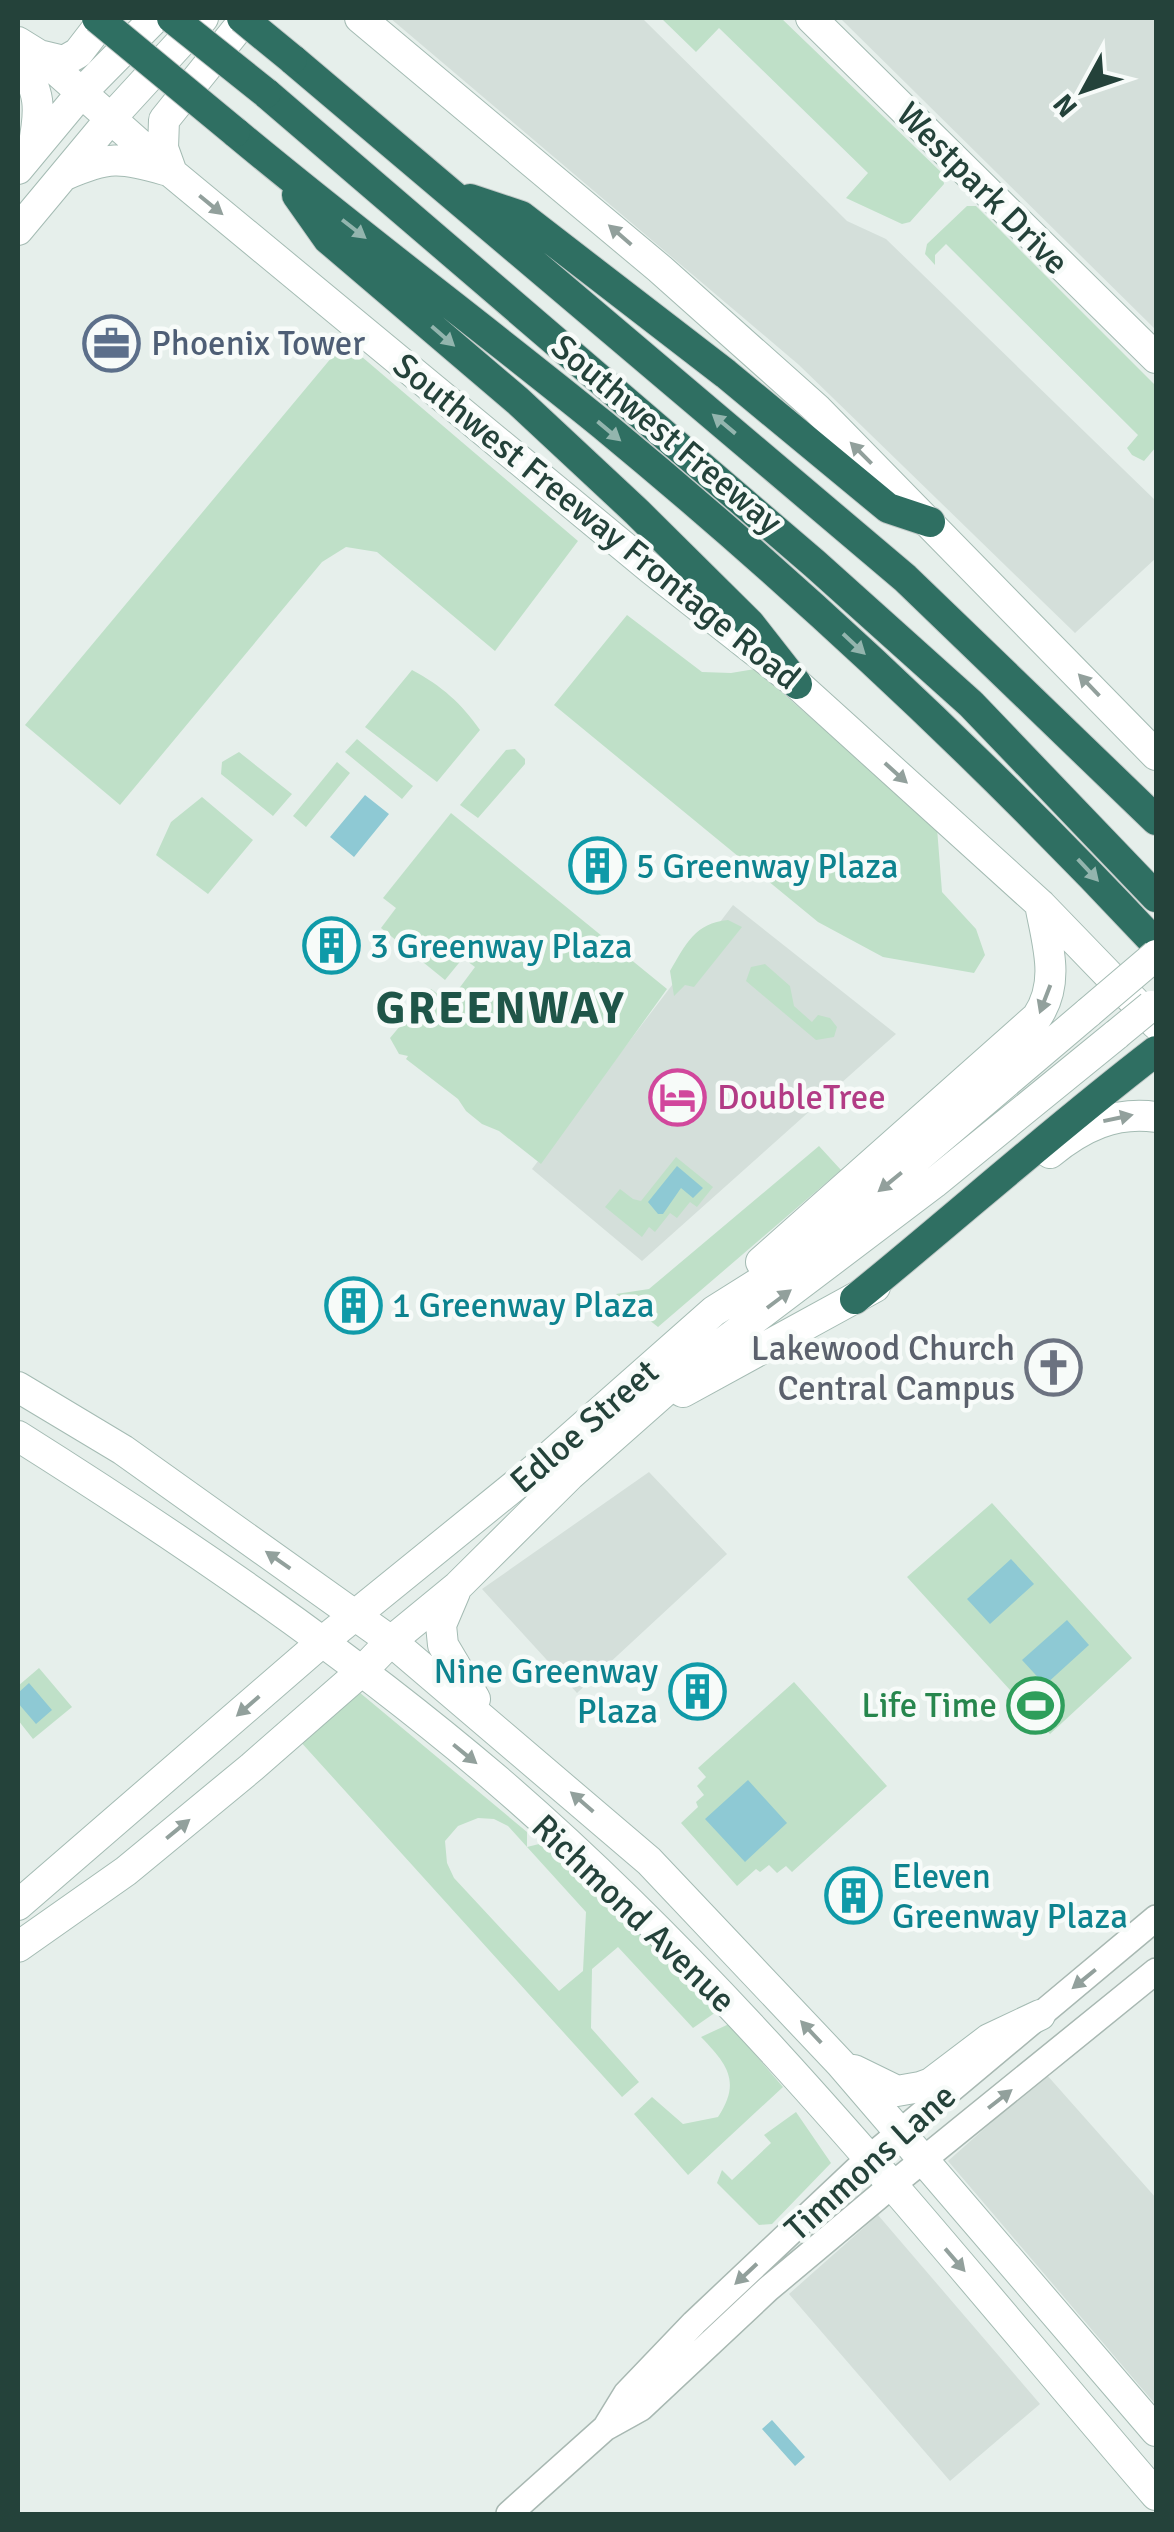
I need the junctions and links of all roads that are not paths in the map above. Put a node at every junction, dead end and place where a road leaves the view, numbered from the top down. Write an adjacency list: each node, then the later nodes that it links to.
1 (97, 18): 13 (highway, Southwest Freeway, bridge)
2 (105, 18): 9 (main road)
3 (155, 18): 10 (main road)
4 (172, 18): 18 (highway, bridge)
5 (202, 18): 11 (main road)
6 (244, 18): 14 (main road); 16 (highway, Southwest Freeway, bridge)
7 (360, 18): 20 (main road, one-way to 7)
8 (810, 18): 19 (main road, Westpark Drive)
9 (25, 51): 10 (main road, Southwest Freeway Frontage Road); 12 (main road)
10 (82, 92): 11 (main road, Southwest Freeway Frontage Road); 12 (main road)
11 (112, 117): 14 (main road, Southwest Freeway Frontage Road); 15 (main road)
12 (25, 160)
13 (278, 168): 21 (highway, one-way to 21); 27 (highway, Southwest Freeway, one-way to 27)
14 (172, 173): 15 (main road); 21 (main road, Southwest Freeway Frontage Road, one-way to 21)
15 (61, 176): 17 (main road)
16 (454, 194): 20 (highway); 23 (highway, Southwest Freeway, one-way to 16)
17 (18, 230)
18 (496, 288): 24 (highway); 25 (highway)
19 (1156, 358)
20 (930, 522): 22 (main road, one-way to 20)
21 (797, 684): 26 (main road, Southwest Freeway Frontage Road, one-way to 26)
22 (1156, 756)
23 (1156, 820)
24 (1156, 881)
25 (1156, 897)
26 (1040, 904): 30 (main road, Southwest Freeway Frontage Road); 35 (main road, one-way to 35)
27 (1156, 944)
28 (1156, 955): 33 (main road, Edloe Street, bridge)
29 (1156, 1002): 33 (main road, Edloe Street, bridge)
30 (1156, 1024)
31 (1156, 1051): 34 (highway)
32 (1156, 1117): 34 (main road, one-way to 32)
33 (973, 1130): 35 (main road, Edloe Street, one-way to 35); 37 (main road, Edloe Street, one-way to 33)
34 (854, 1299): 37 (main road)
35 (714, 1311): 39 (main road, Edloe Street)
36 (18, 1387): 41 (main road, Richmond Avenue, one-way to 36)
37 (626, 1425): 39 (main road, Edloe Street)
38 (18, 1436): 43 (main road, Richmond Avenue)
39 (544, 1481): 40 (main road, Edloe Street); 41 (main road, Edloe Street)
40 (458, 1586): 42 (main road, Edloe Street); 45 (main road)
41 (358, 1616): 42 (main road, Richmond Avenue); 43 (main road, Edloe Street)
42 (392, 1641): 44 (main road, Edloe Street); 45 (main road, Richmond Avenue)
43 (322, 1642): 44 (main road, Richmond Avenue); 46 (main road, Edloe Street, one-way to 46)
44 (363, 1670): 48 (main road, Edloe Street, one-way to 44); 49 (main road, Richmond Avenue, one-way to 49)
45 (490, 1723): 47 (main road, Richmond Avenue, one-way to 45)
46 (75, 1856): 48 (main road); 50 (main road, Edloe Street)
47 (649, 1861): 49 (main road); 55 (main road, Richmond Avenue, one-way to 47)
48 (101, 1888): 52 (main road, Edloe Street)
49 (622, 1896): 57 (main road, Richmond Avenue)
50 (18, 1905)
51 (1156, 1918): 54 (street, Timmons Lane, one-way to 54)
52 (18, 1947)
53 (1156, 1971): 58 (street, Timmons Lane, one-way to 53)
54 (1040, 2015): 55 (main road); 56 (street, Timmons Lane)
55 (841, 2064): 56 (main road, Richmond Avenue)
56 (899, 2131): 57 (street, Timmons Lane); 58 (main road, Richmond Avenue)
57 (868, 2159): 59 (main road, Richmond Avenue); 60 (street, Timmons Lane, one-way to 60)
58 (924, 2160): 59 (street, Timmons Lane); 61 (main road, Richmond Avenue)
59 (891, 2186): 60 (street, Timmons Lane); 62 (main road, Richmond Avenue, one-way to 62)
60 (704, 2332): 63 (street, Timmons Lane)
61 (1156, 2431)
62 (1155, 2493)
63 (509, 2514)

